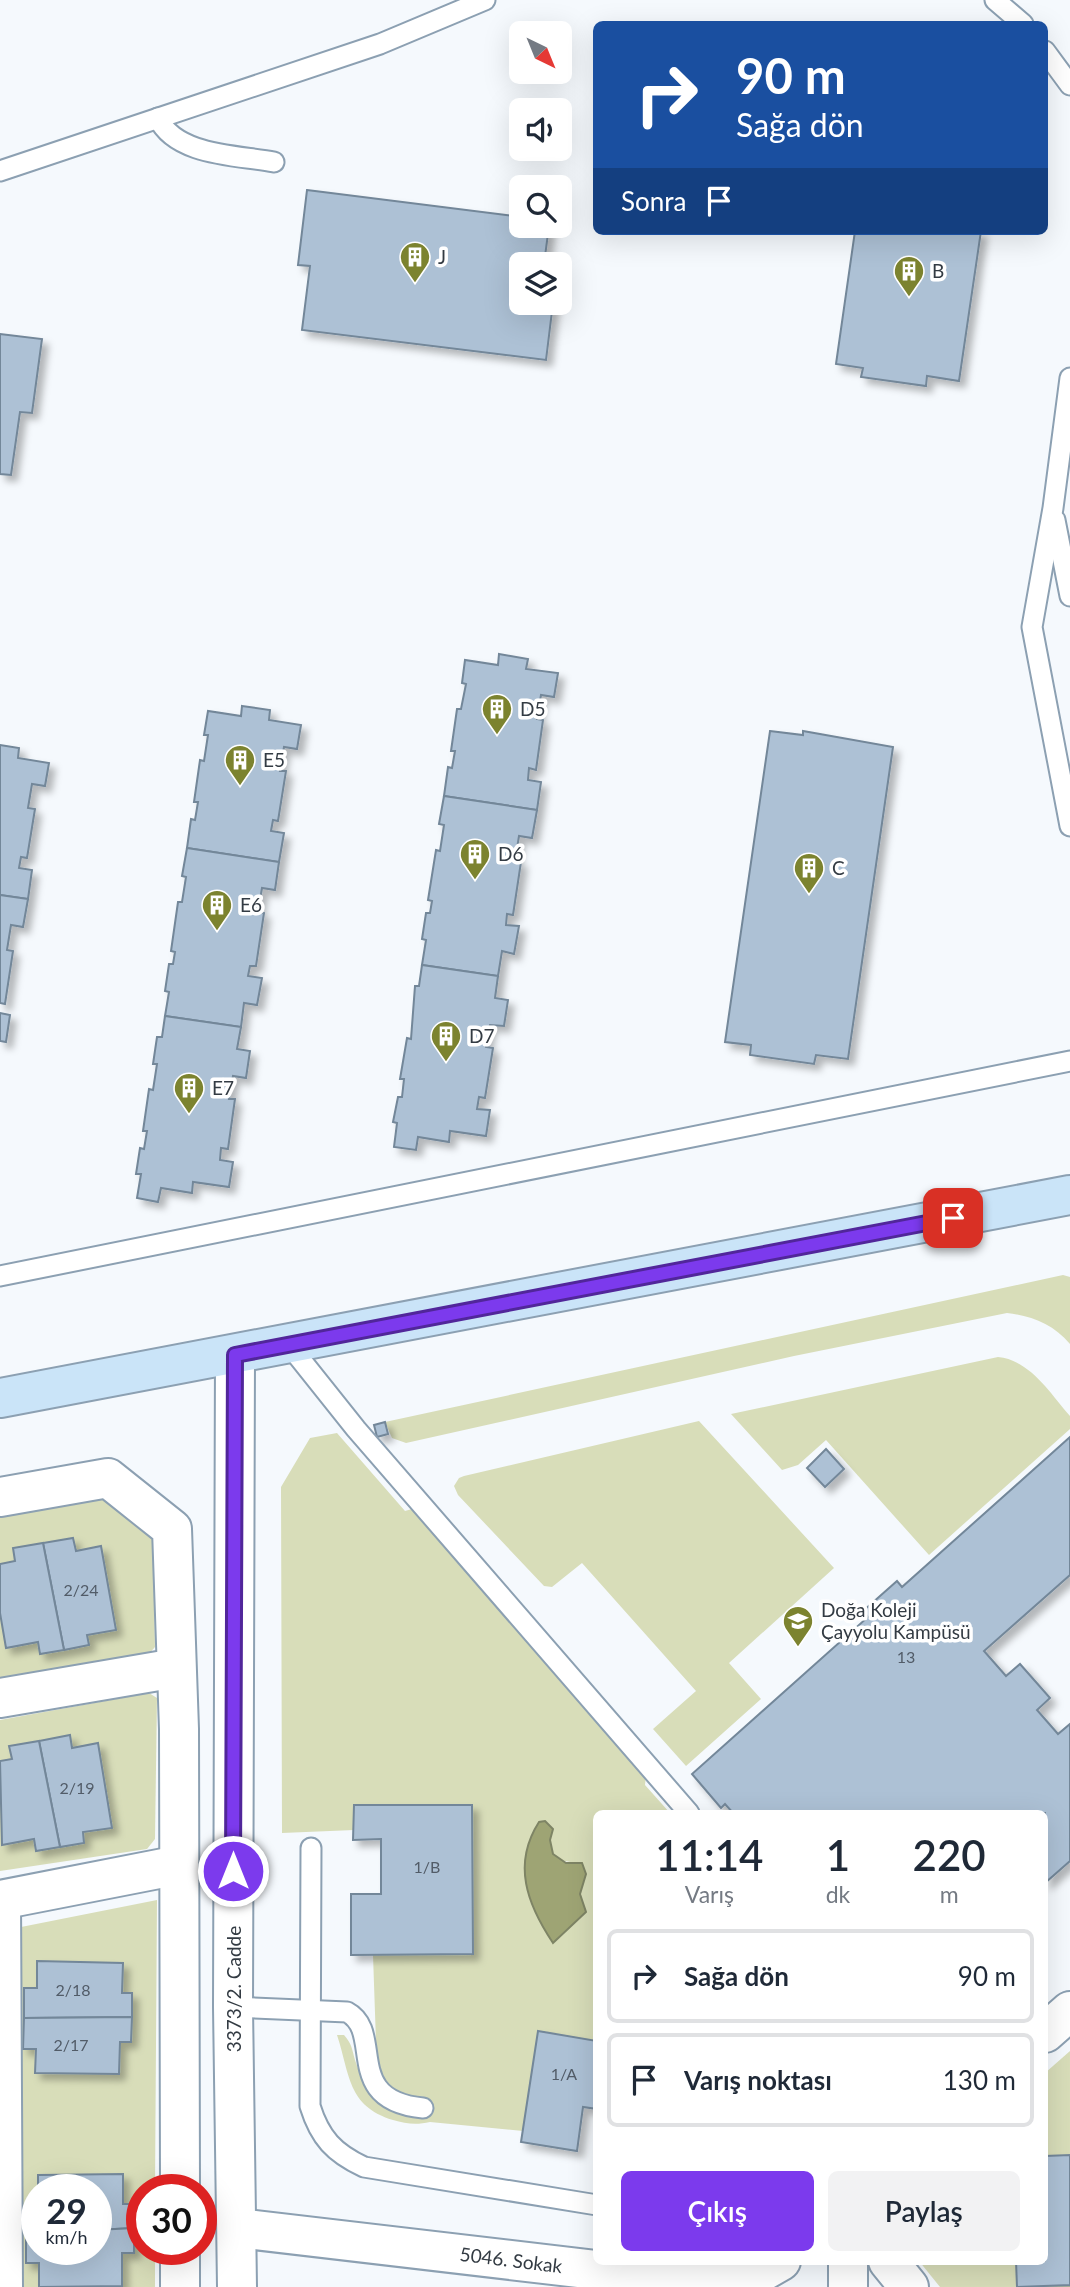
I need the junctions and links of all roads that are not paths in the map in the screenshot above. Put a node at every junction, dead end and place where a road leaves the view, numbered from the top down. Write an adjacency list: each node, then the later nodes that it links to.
1 (485, 0): 6 (lane)
2 (995, 0): 3 (lane)
3 (1020, 21)
4 (1048, 55): 5 (lane)
5 (1070, 85)
6 (158, 118): 7 (lane); 8 (lane)
7 (274, 162)
8 (0, 171)
9 (1070, 378): 10 (lane)
10 (1053, 508): 11 (lane); 12 (lane)
11 (1070, 596)
12 (1070, 826)
13 (1070, 1060): 15 (lane)
14 (1070, 1195): 16 (main road)
15 (0, 1276)
16 (289, 1345): 17 (main road); 22 (lane)
17 (235, 1355): 18 (main road); 26 (street, 3373/2. Cadde)
18 (0, 1398)
19 (0, 1497): 20 (street)
20 (176, 1668): 21 (street); 24 (street)
21 (0, 1698)
22 (686, 1810)
23 (311, 1849): 27 (lane)
24 (179, 1865): 25 (street); 31 (street)
25 (0, 1900): 38 (street)
26 (233, 2007): 27 (lane); 33 (street, 3373/2. Cadde)
27 (310, 2011): 30 (lane); 32 (lane)
28 (1070, 2011): 29 (street)
29 (1048, 2030)
30 (423, 2108)
31 (180, 2174)
32 (593, 2203)
33 (237, 2228): 35 (street, 5046. Sokak); 40 (street, 3373/2. Cadde)
34 (180, 2265): 39 (street)
35 (774, 2265)
36 (848, 2265): 41 (street)
37 (891, 2265): 42 (street)
38 (3, 2287)
39 (180, 2287)
40 (237, 2287)
41 (848, 2287)
42 (909, 2287)

